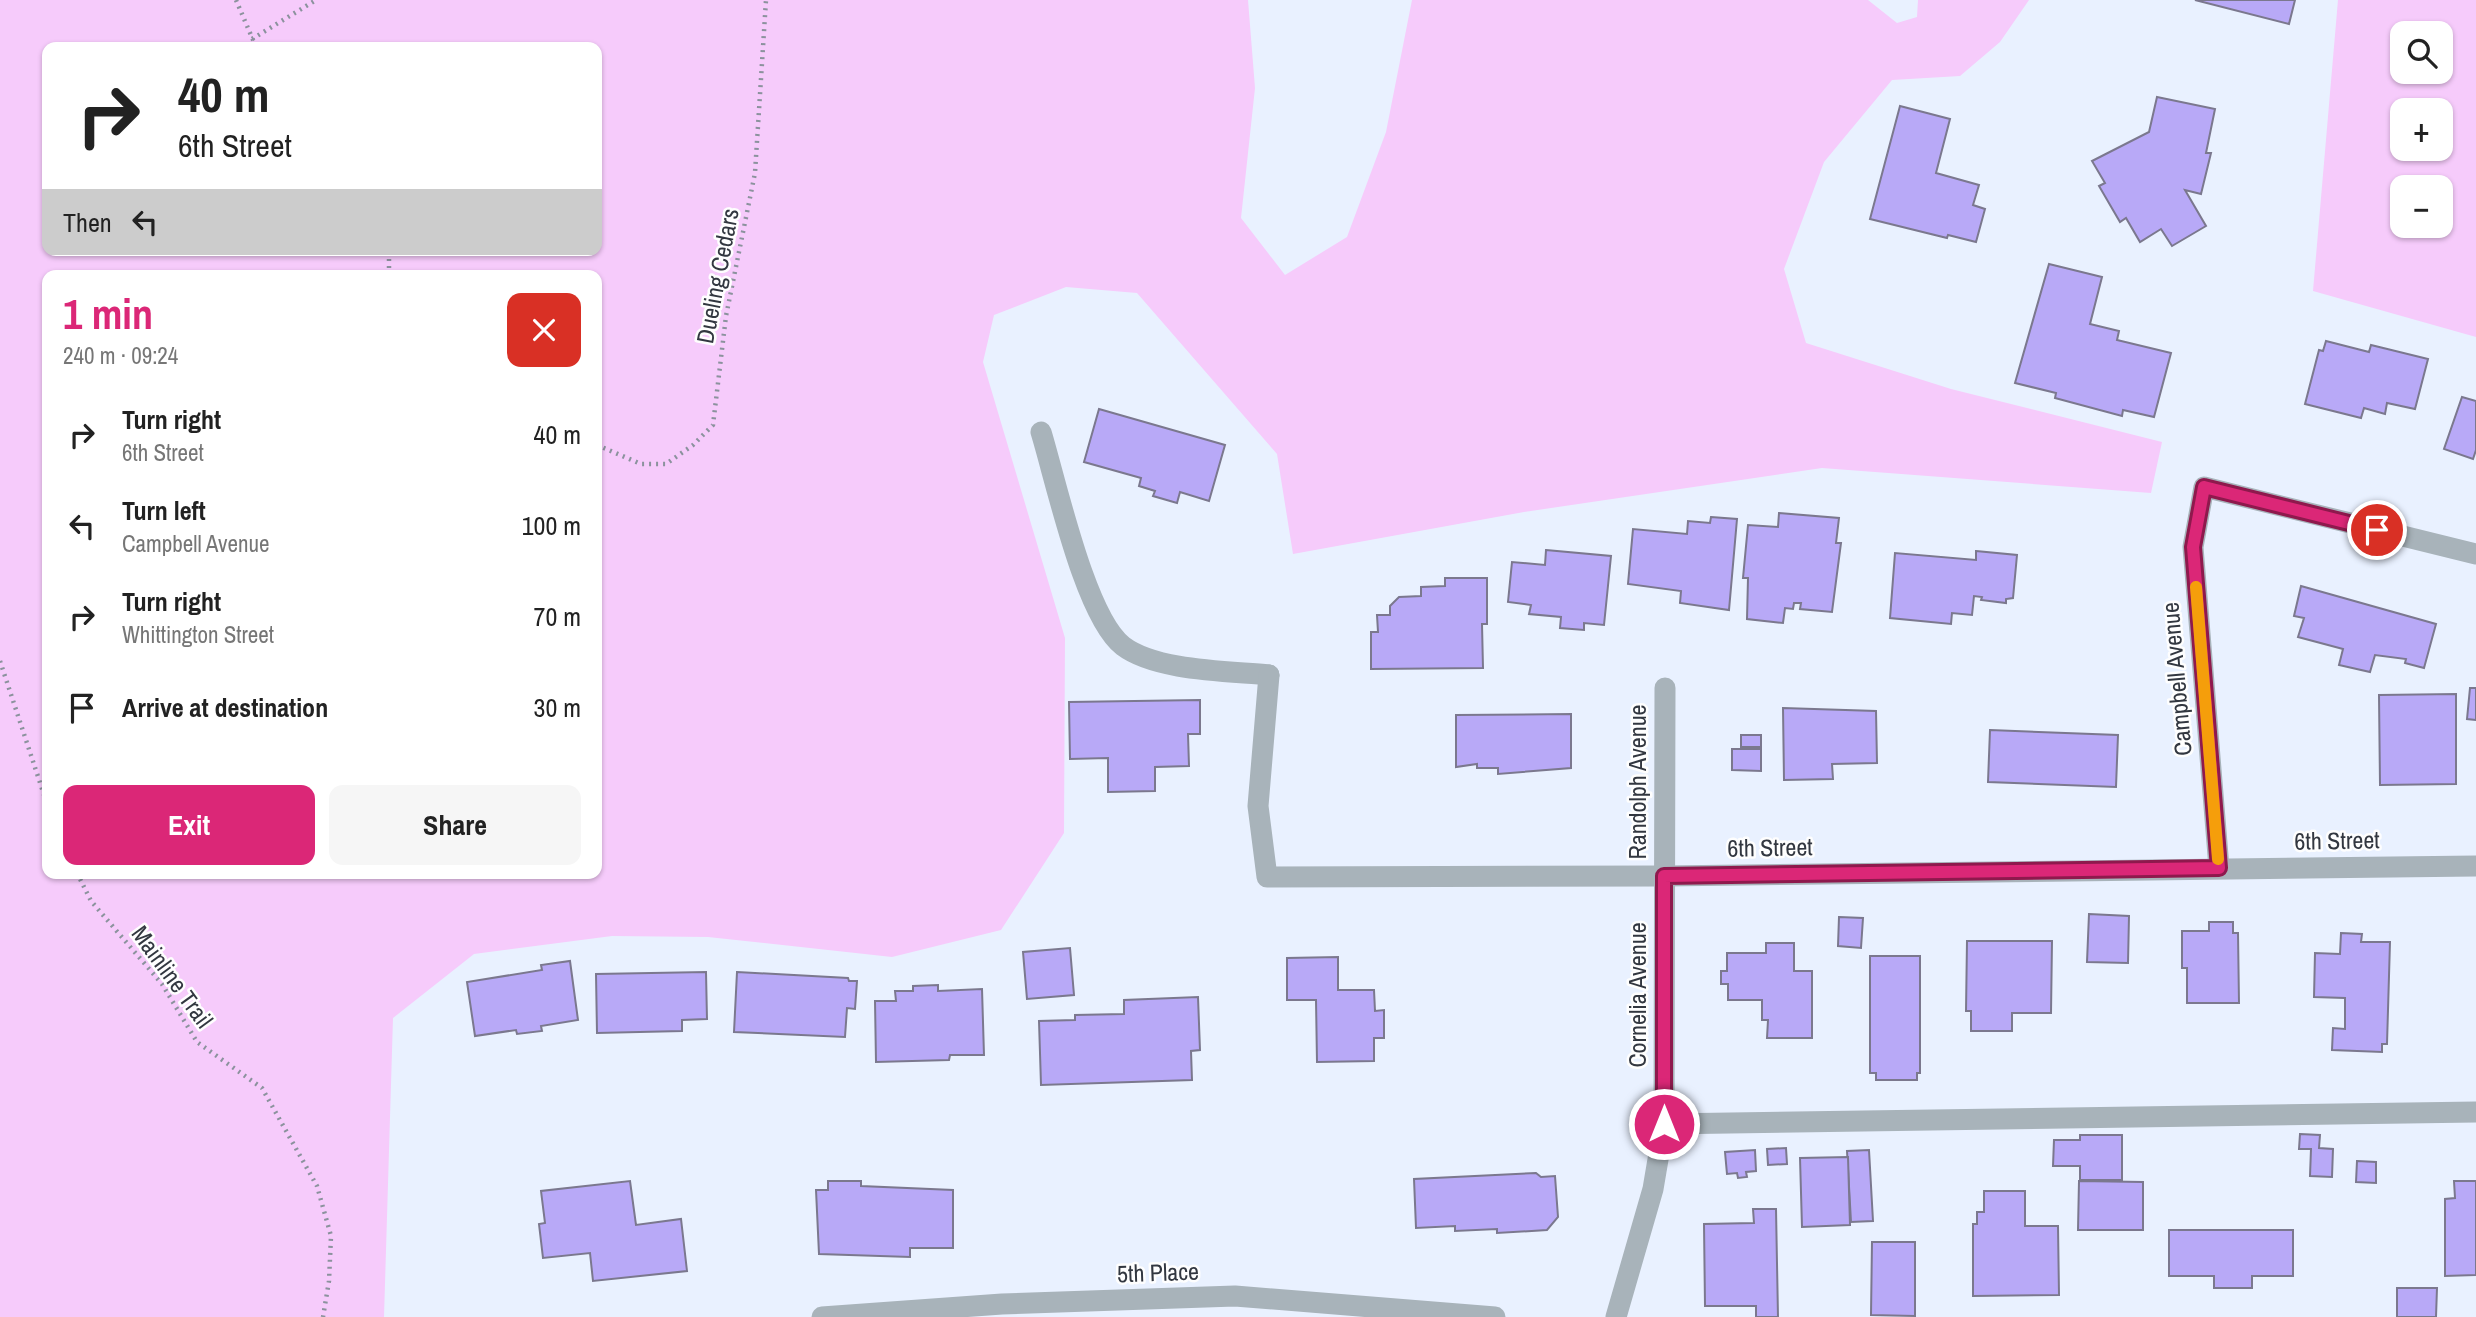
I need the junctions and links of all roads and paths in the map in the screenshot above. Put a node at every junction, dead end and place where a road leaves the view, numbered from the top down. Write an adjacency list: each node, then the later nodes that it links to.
1 (236, 0): 4 (path)
2 (316, 0): 4 (path)
3 (766, 0): 7 (path, Dueling Cedars)
4 (252, 39): 5 (path)
5 (254, 42)
6 (1041, 432): 14 (street, 6th Street)
7 (602, 447)
8 (2476, 554): 13 (street, Campbell Avenue)
9 (0, 661): 11 (path)
10 (1665, 688): 14 (street, Randolph Avenue)
11 (42, 789)
12 (2476, 866): 13 (street, 6th Street)
13 (2219, 868): 14 (street, 6th Street)
14 (1664, 876): 17 (street, Cornelia Avenue)
15 (80, 879): 18 (path, Mainline Trail)
16 (2476, 1112): 17 (street)
17 (1664, 1124): 21 (street, Cornelia Avenue)
18 (323, 1317)
19 (822, 1317): 20 (street, 5th Place)
20 (1495, 1317)
21 (1616, 1317)

